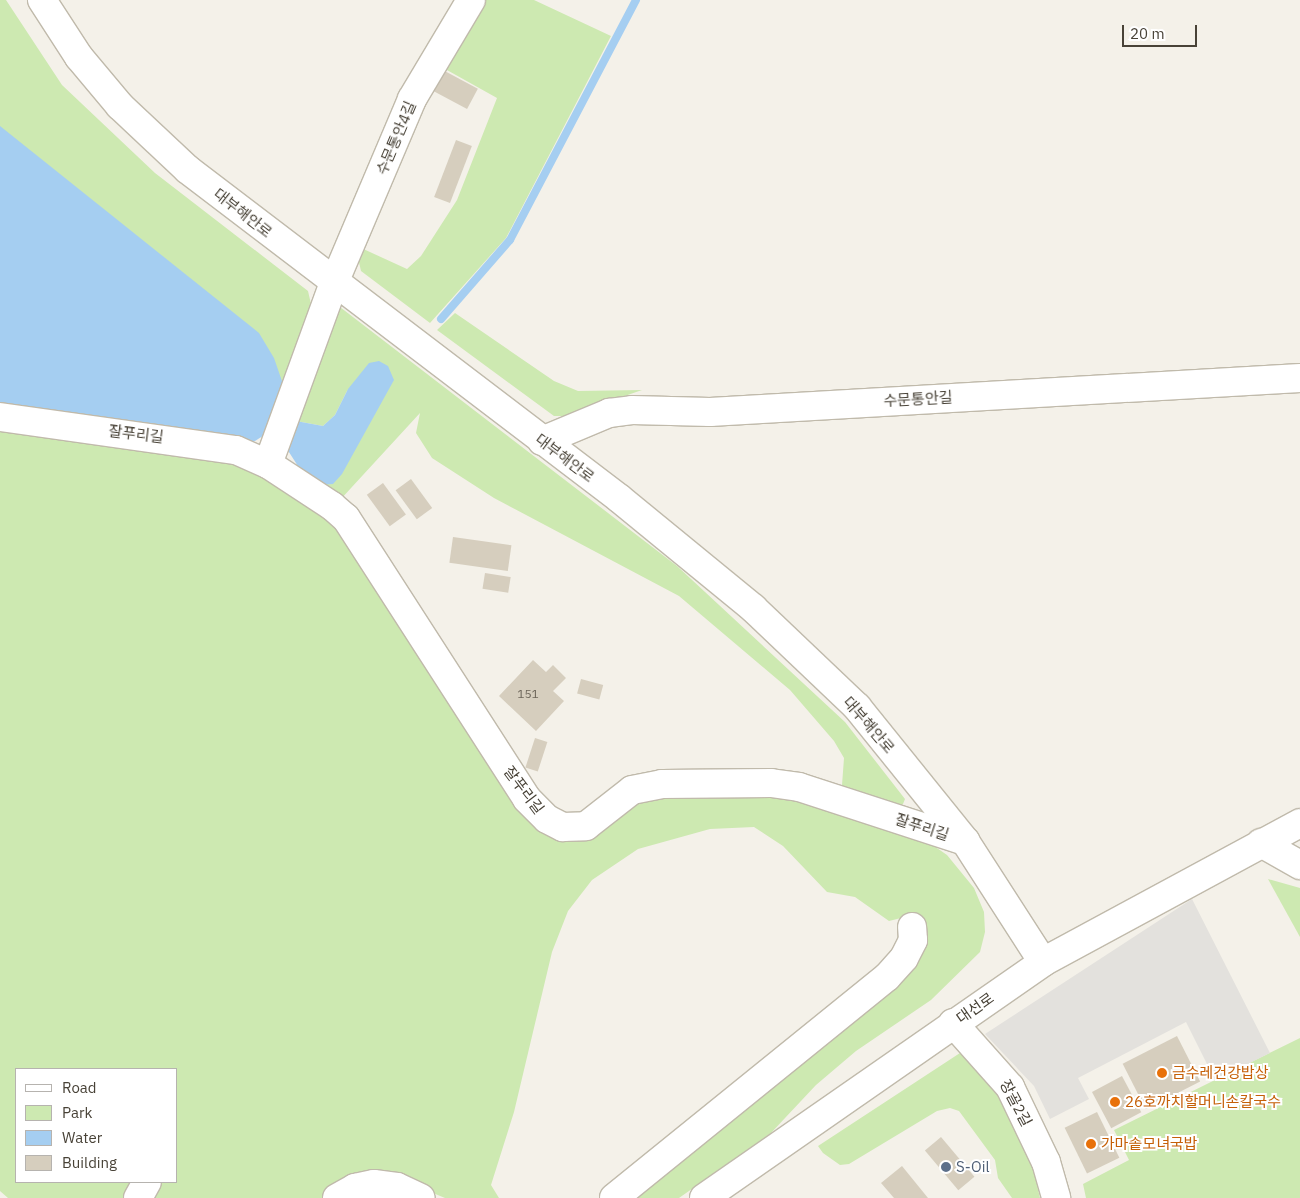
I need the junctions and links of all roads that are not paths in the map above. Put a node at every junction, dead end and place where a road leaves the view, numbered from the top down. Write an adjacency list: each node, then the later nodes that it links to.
1 (42, 0): 3 (street, 대부해안로)
2 (471, 0): 3 (street, 수문통안4길)
3 (334, 283): 6 (street, 대부해안로); 7 (street)
4 (1300, 378): 6 (street, 수문통안길)
5 (0, 417): 7 (street, 잘푸리길)
6 (542, 441): 9 (street, 대부해안로)
7 (271, 455): 9 (street, 잘푸리길)
8 (1300, 823): 10 (street, 대선로)
9 (965, 841): 13 (street, 대부해안로)
10 (1261, 843): 11 (street); 13 (street, 대선로)
11 (1300, 865)
12 (912, 927): 19 (street)
13 (1043, 962): 14 (street, 대선로)
14 (952, 1023): 20 (street, 대선로); 21 (street, 장골2길)
15 (146, 1183): 16 (street)
16 (138, 1198)
17 (337, 1198): 18 (street)
18 (421, 1198)
19 (614, 1198)
20 (704, 1198)
21 (1056, 1198)

